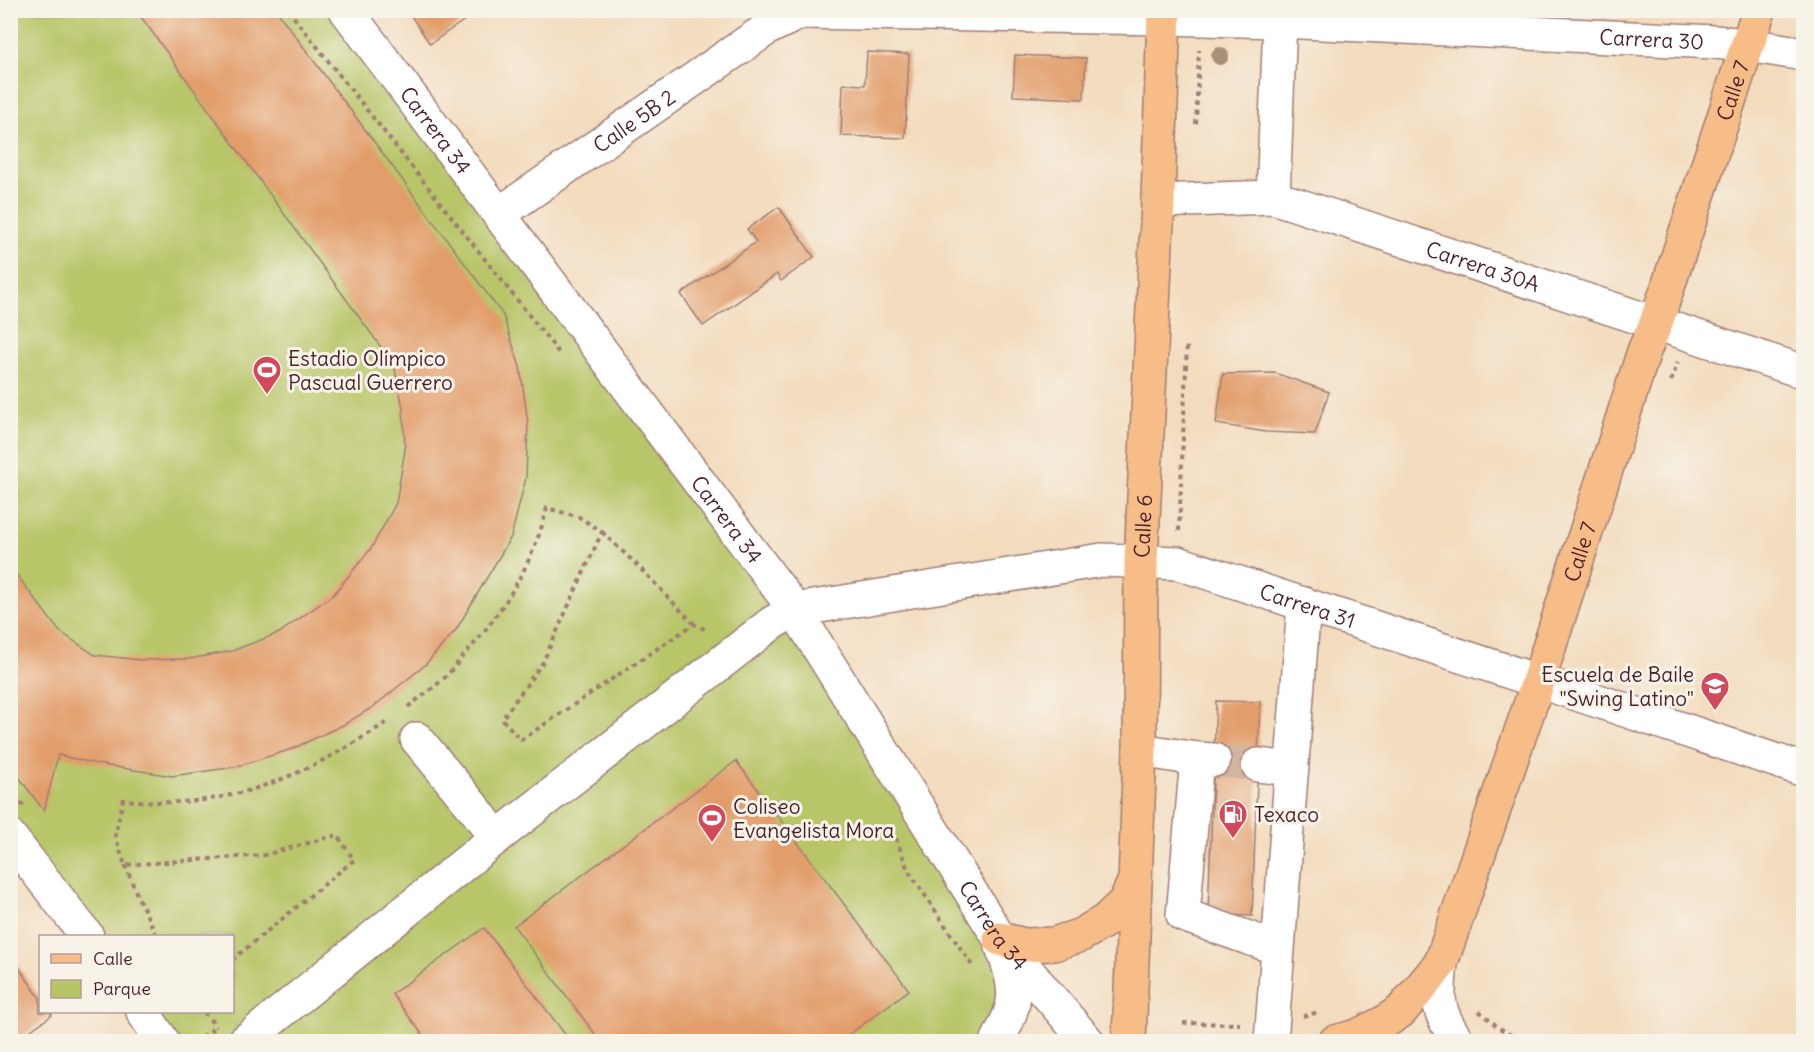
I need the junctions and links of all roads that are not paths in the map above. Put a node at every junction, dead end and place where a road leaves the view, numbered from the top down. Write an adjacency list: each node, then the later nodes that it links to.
1 (346, 10): 11 (street, Carrera 34)
2 (1759, 10): 7 (main road, Calle 7)
3 (801, 11): 4 (street, Carrera 30); 5 (street, Carrera 30)
4 (1164, 14): 6 (street, Carrera 30); 10 (main road, Calle 6)
5 (761, 19): 11 (street, Calle 5B 2)
6 (1280, 21): 7 (street, Carrera 30); 9 (street)
7 (1747, 45): 8 (street, Carrera 30); 12 (main road, Calle 7)
8 (1803, 54)
9 (1273, 197): 10 (street, Carrera 30A); 12 (street, Carrera 30A)
10 (1158, 201): 14 (main road, Calle 6)
11 (499, 214): 16 (street, Carrera 34)
12 (1656, 323): 13 (street, Carrera 30A); 17 (main road, Calle 7)
13 (1803, 372)
14 (1142, 562): 15 (street, Carrera 31); 16 (street, Carrera 31); 19 (main road, Calle 6)
15 (1304, 604): 17 (street, Carrera 31); 21 (street)
16 (795, 610): 24 (street); 27 (street, Carrera 34)
17 (1538, 682): 22 (street, Carrera 31); 29 (main road, Calle 7)
18 (407, 727): 24 (street)
19 (1140, 750): 25 (main road, Calle 6); 28 (street)
20 (1258, 765): 21 (street)
21 (1292, 769): 28 (street)
22 (1803, 770)
23 (10, 837): 26 (street)
24 (496, 838): 32 (street)
25 (1135, 878): 27 (main road); 36 (main road, Calle 6)
26 (86, 935)
27 (1000, 939): 34 (street); 35 (street, Carrera 34)
28 (1277, 948): 31 (street)
29 (1441, 963): 37 (main road, Calle 7); 38 (street)
30 (143, 1013): 33 (street)
31 (1271, 1032)
32 (230, 1034)
33 (163, 1041)
34 (997, 1041)
35 (1088, 1041)
36 (1129, 1041)
37 (1335, 1041)
38 (1458, 1041)

